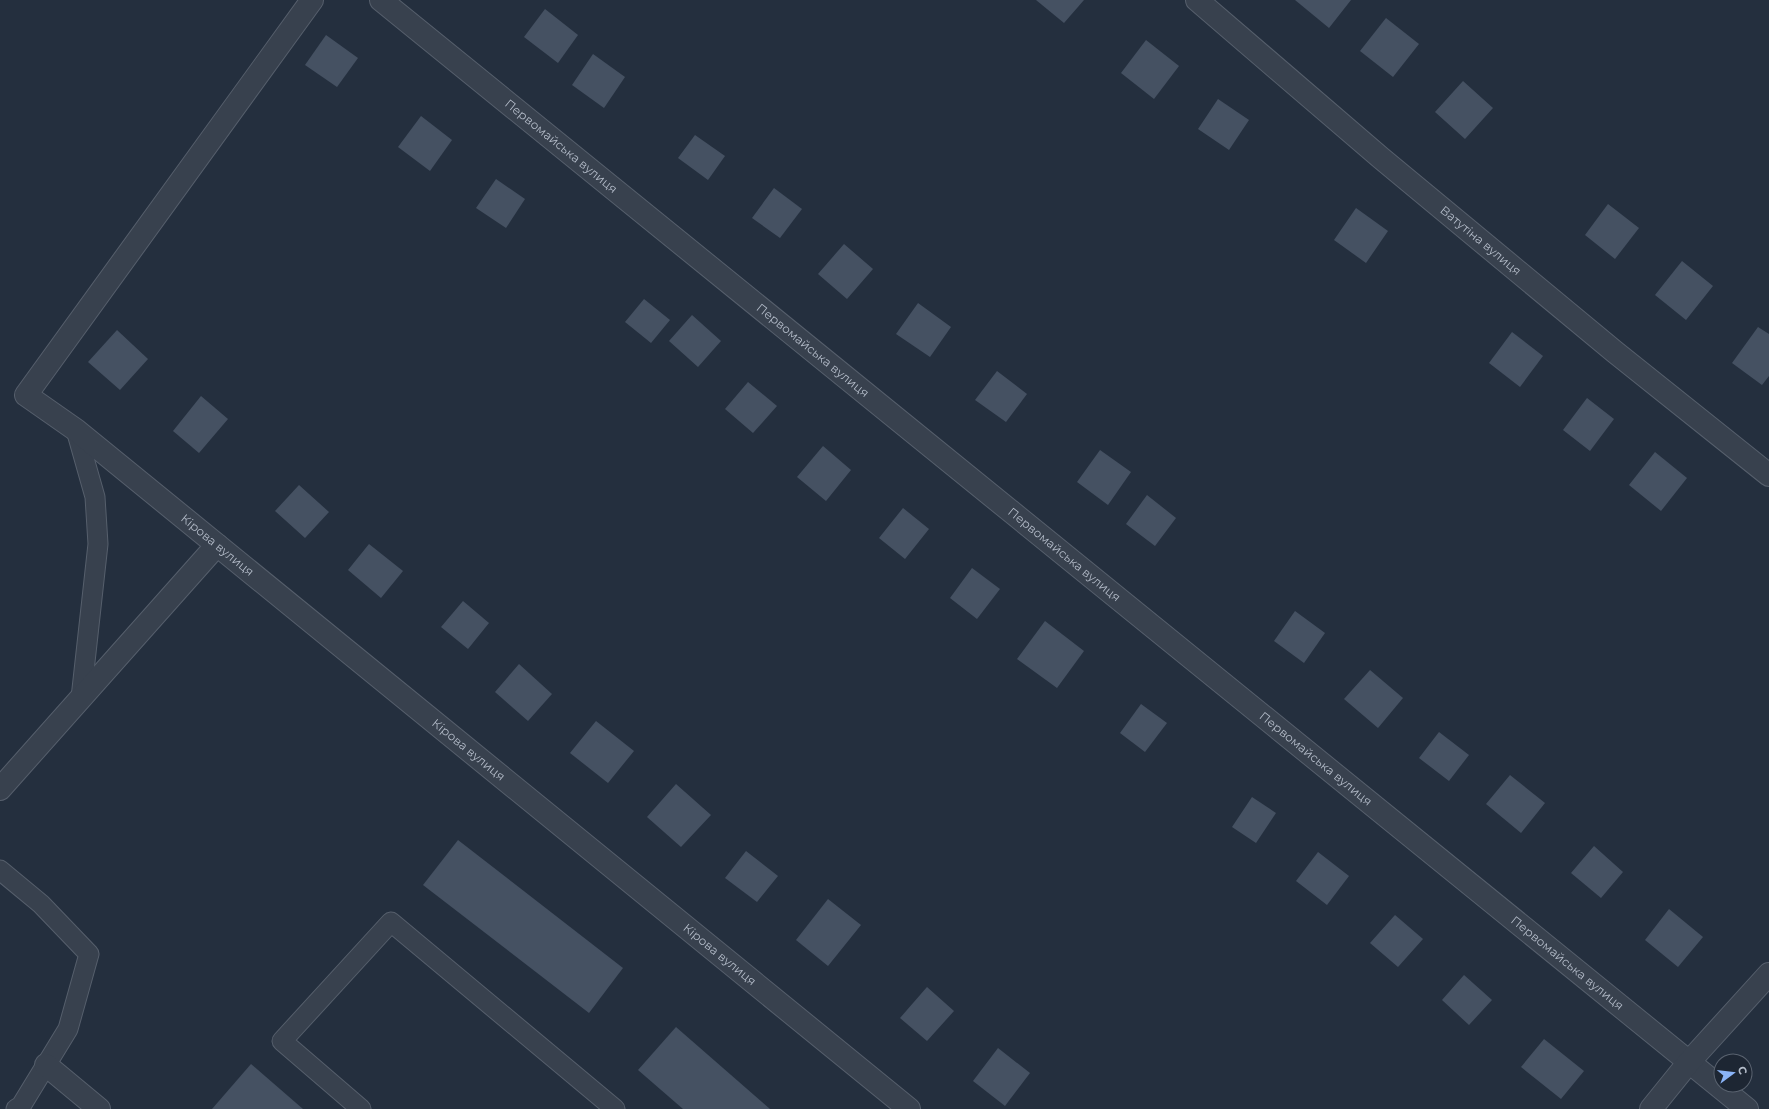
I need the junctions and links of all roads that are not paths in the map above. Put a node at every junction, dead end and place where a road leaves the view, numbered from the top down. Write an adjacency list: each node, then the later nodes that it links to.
1 (312, 0): 4 (street, Кірова вулиця)
2 (381, 0): 11 (street, Первомайська вулиця)
3 (1197, 0): 5 (street, Ватутіна вулиця)
4 (76, 430): 6 (street, Кірова вулиця); 7 (lane)
5 (1769, 475)
6 (217, 545): 7 (street); 17 (street, Кірова вулиця)
7 (81, 698): 8 (street)
8 (0, 789)
9 (0, 870): 12 (lane)
10 (1769, 974): 11 (street)
11 (1689, 1062): 18 (street); 19 (street, Первомайська вулиця)
12 (46, 1065): 13 (lane); 14 (street)
13 (16, 1109)
14 (99, 1109)
15 (361, 1109): 16 (lane)
16 (615, 1109)
17 (909, 1109)
18 (1651, 1109)
19 (1747, 1109)

